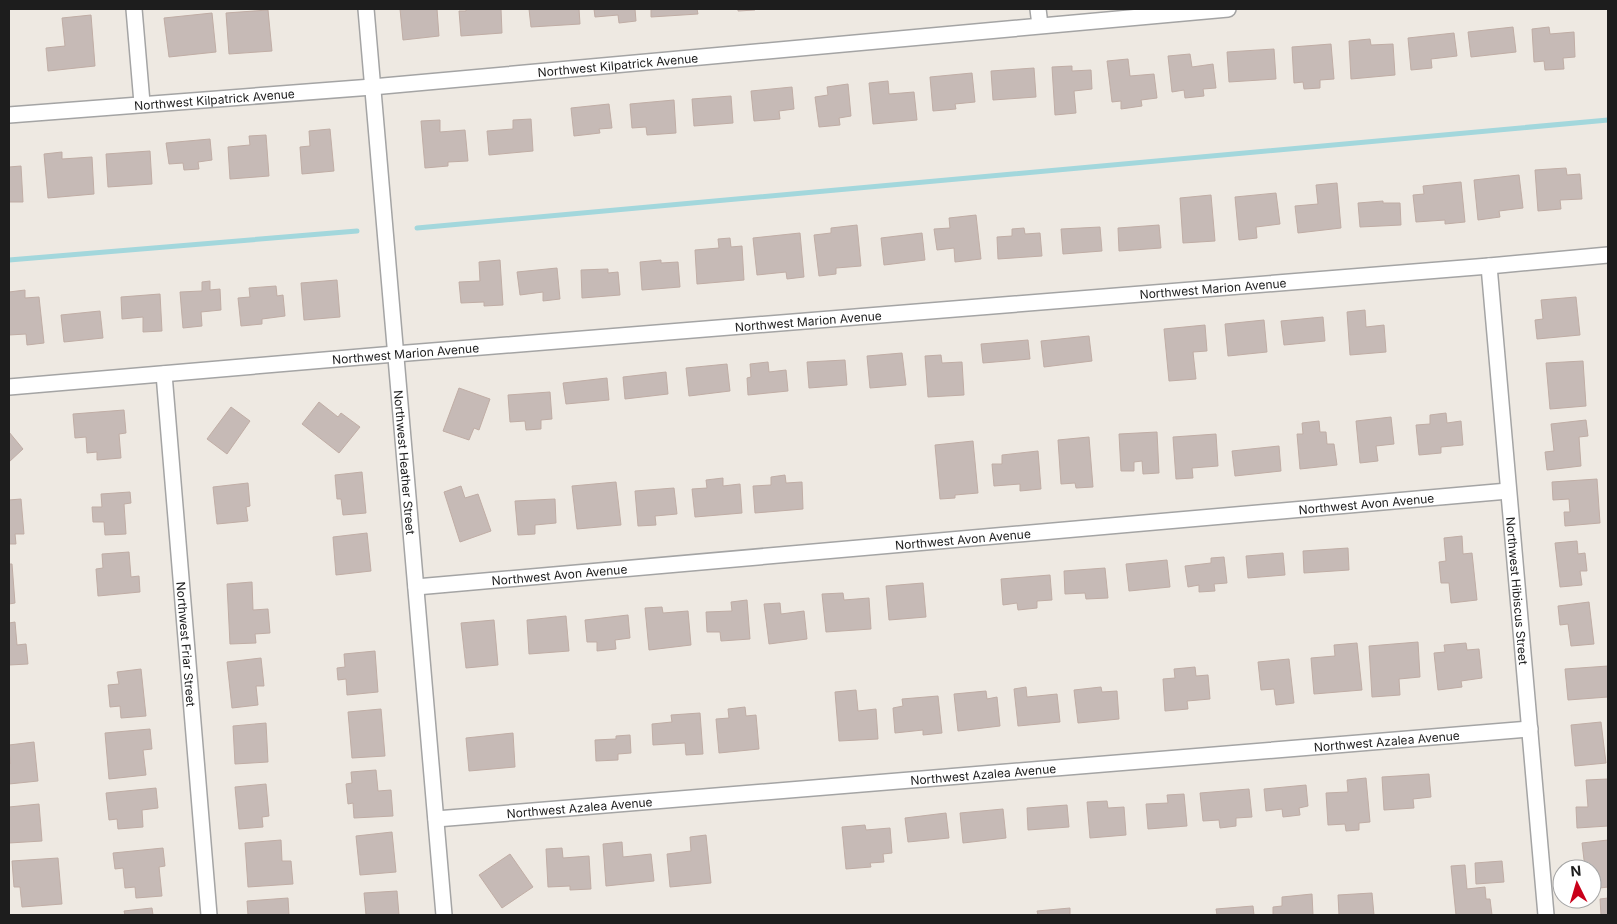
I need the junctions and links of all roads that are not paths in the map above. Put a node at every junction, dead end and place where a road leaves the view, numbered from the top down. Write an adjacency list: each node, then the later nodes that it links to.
1 (134, 9): 7 (street)
2 (366, 9): 6 (street, Northwest Heather Street)
3 (1038, 9): 5 (street)
4 (1228, 9): 5 (street, Northwest Kilpatrick Avenue)
5 (1040, 25): 6 (street, Northwest Kilpatrick Avenue)
6 (372, 86): 7 (street, Northwest Kilpatrick Avenue); 11 (street, Northwest Heather Street)
7 (142, 103): 8 (street, Northwest Kilpatrick Avenue)
8 (9, 115)
9 (1608, 255): 10 (street, Northwest Marion Avenue)
10 (1489, 266): 11 (street, Northwest Marion Avenue); 14 (street, Northwest Hibiscus Street)
11 (395, 354): 12 (street, Northwest Marion Avenue); 15 (street, Northwest Heather Street)
12 (164, 374): 13 (street, Northwest Marion Avenue); 18 (street, Northwest Friar Street)
13 (9, 387)
14 (1508, 491): 15 (street, Northwest Avon Avenue); 16 (street, Northwest Hibiscus Street)
15 (416, 588): 17 (street, Northwest Heather Street)
16 (1530, 729): 17 (street, Northwest Azalea Avenue); 20 (street, Northwest Hibiscus Street)
17 (436, 820): 19 (street, Northwest Heather Street)
18 (209, 915)
19 (444, 915)
20 (1546, 915)

